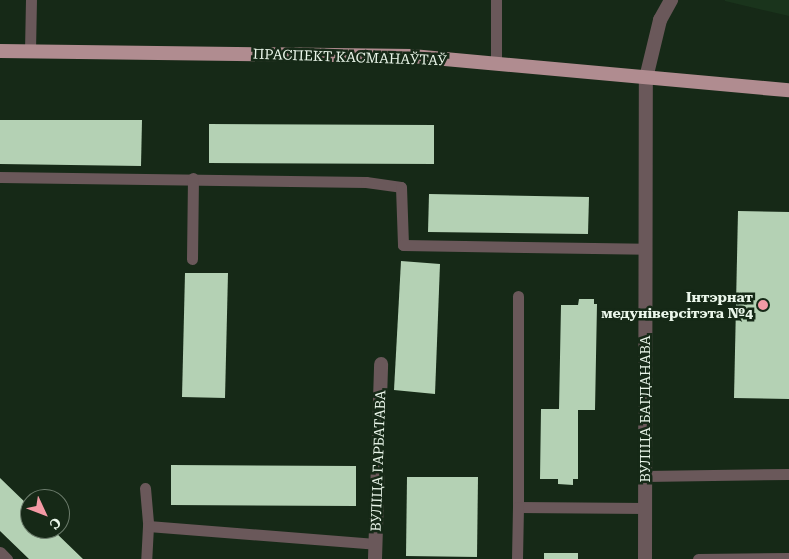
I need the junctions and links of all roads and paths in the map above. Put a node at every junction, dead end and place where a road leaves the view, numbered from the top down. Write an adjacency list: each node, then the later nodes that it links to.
1 (31, 0): 5 (lane)
2 (496, 0): 6 (lane)
3 (671, 0): 7 (street, ВУЛІЦА БАГДАНАВА)
4 (0, 50): 5 (main road, ПРАСПЕКТ КАСМАНАЎТАЎ)
5 (30, 51): 6 (main road, ПРАСПЕКТ КАСМАНАЎТАЎ)
6 (496, 64): 7 (main road, ПРАСПЕКТ КАСМАНАЎТАЎ)
7 (646, 78): 8 (main road, ПРАСПЕКТ КАСМАНАЎТАЎ); 11 (street, ВУЛІЦА БАГДАНАВА)
8 (789, 90)
9 (0, 178): 10 (lane)
10 (192, 178): 11 (lane); 12 (lane)
11 (645, 249): 16 (street, ВУЛІЦА БАГДАНАВА)
12 (192, 259)
13 (518, 296): 18 (lane)
14 (381, 364): 21 (street, ВУЛІЦА ГАРБАТАВА)
15 (789, 474): 16 (lane)
16 (645, 476): 19 (street, ВУЛІЦА БАГДАНАВА)
17 (145, 488): 20 (lane)
18 (518, 507): 19 (lane); 27 (lane)
19 (645, 508): 28 (street, ВУЛІЦА БАГДАНАВА)
20 (148, 526): 21 (lane); 25 (lane)
21 (375, 544): 26 (street, ВУЛІЦА ГАРБАТАВА)
22 (0, 552): 24 (lane)
23 (789, 558): 29 (lane)
24 (7, 559)
25 (146, 559)
26 (375, 559)
27 (517, 559)
28 (645, 559)
29 (698, 559)

